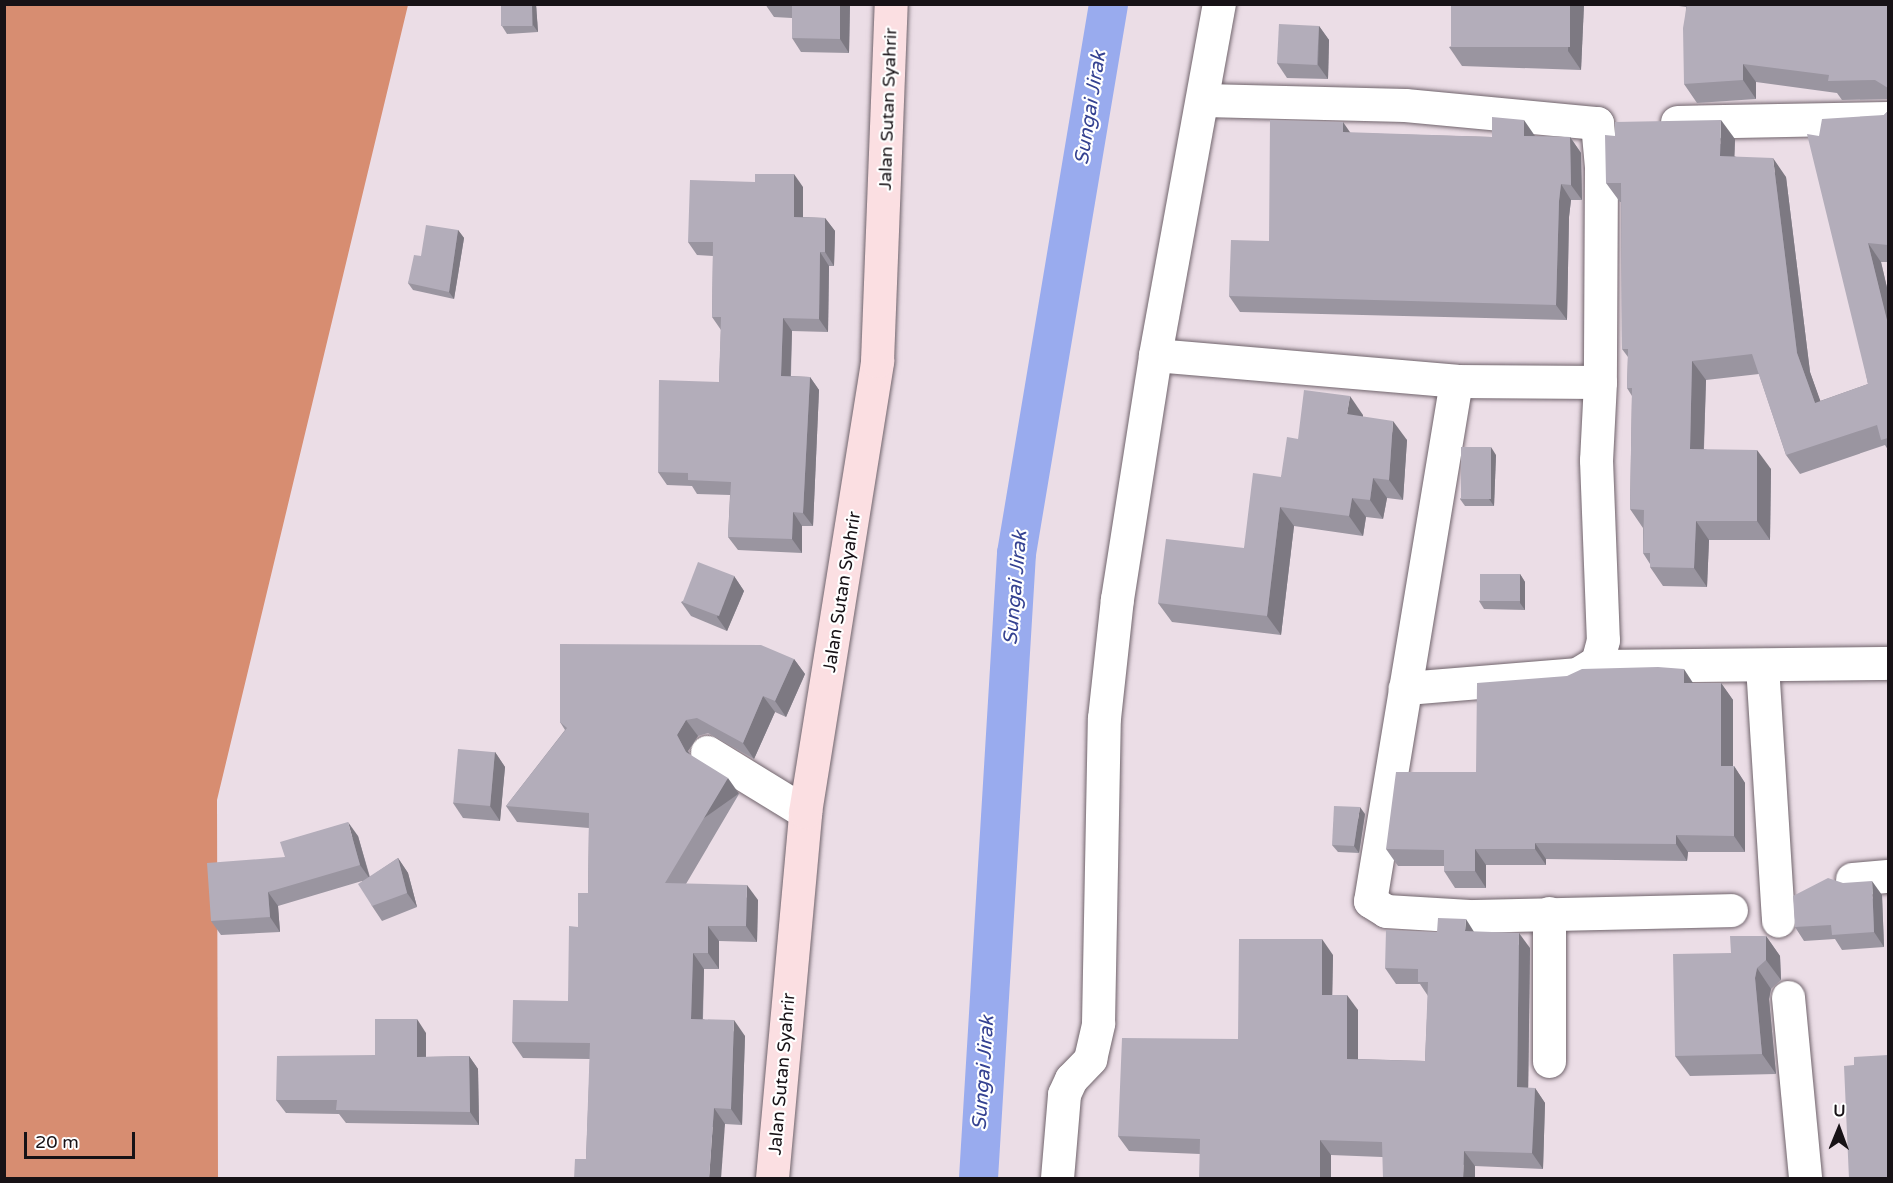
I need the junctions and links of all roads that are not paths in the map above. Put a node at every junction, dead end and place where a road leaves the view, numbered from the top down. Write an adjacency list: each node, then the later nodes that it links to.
1 (891, 4): 14 (main road, Jalan Sutan Syahrir)
2 (1219, 4): 3 (street)
3 (1204, 100): 5 (street); 6 (street)
4 (1888, 118): 5 (street)
5 (1597, 123): 8 (street)
6 (1155, 355): 7 (street); 23 (street)
7 (1456, 381): 8 (street); 12 (street)
8 (1600, 382): 11 (street)
9 (1888, 663): 10 (street)
10 (1762, 665): 11 (street); 19 (street)
11 (1591, 666): 12 (street)
12 (1405, 688): 18 (street)
13 (707, 752): 14 (street)
14 (805, 813): 22 (main road, Jalan Sutan Syahrir)
15 (1888, 876): 16 (street)
16 (1852, 879)
17 (1731, 910): 18 (street)
18 (1549, 913): 21 (street)
19 (1778, 921)
20 (1788, 997): 24 (street)
21 (1549, 1061)
22 (772, 1179)
23 (1057, 1179)
24 (1805, 1179)

